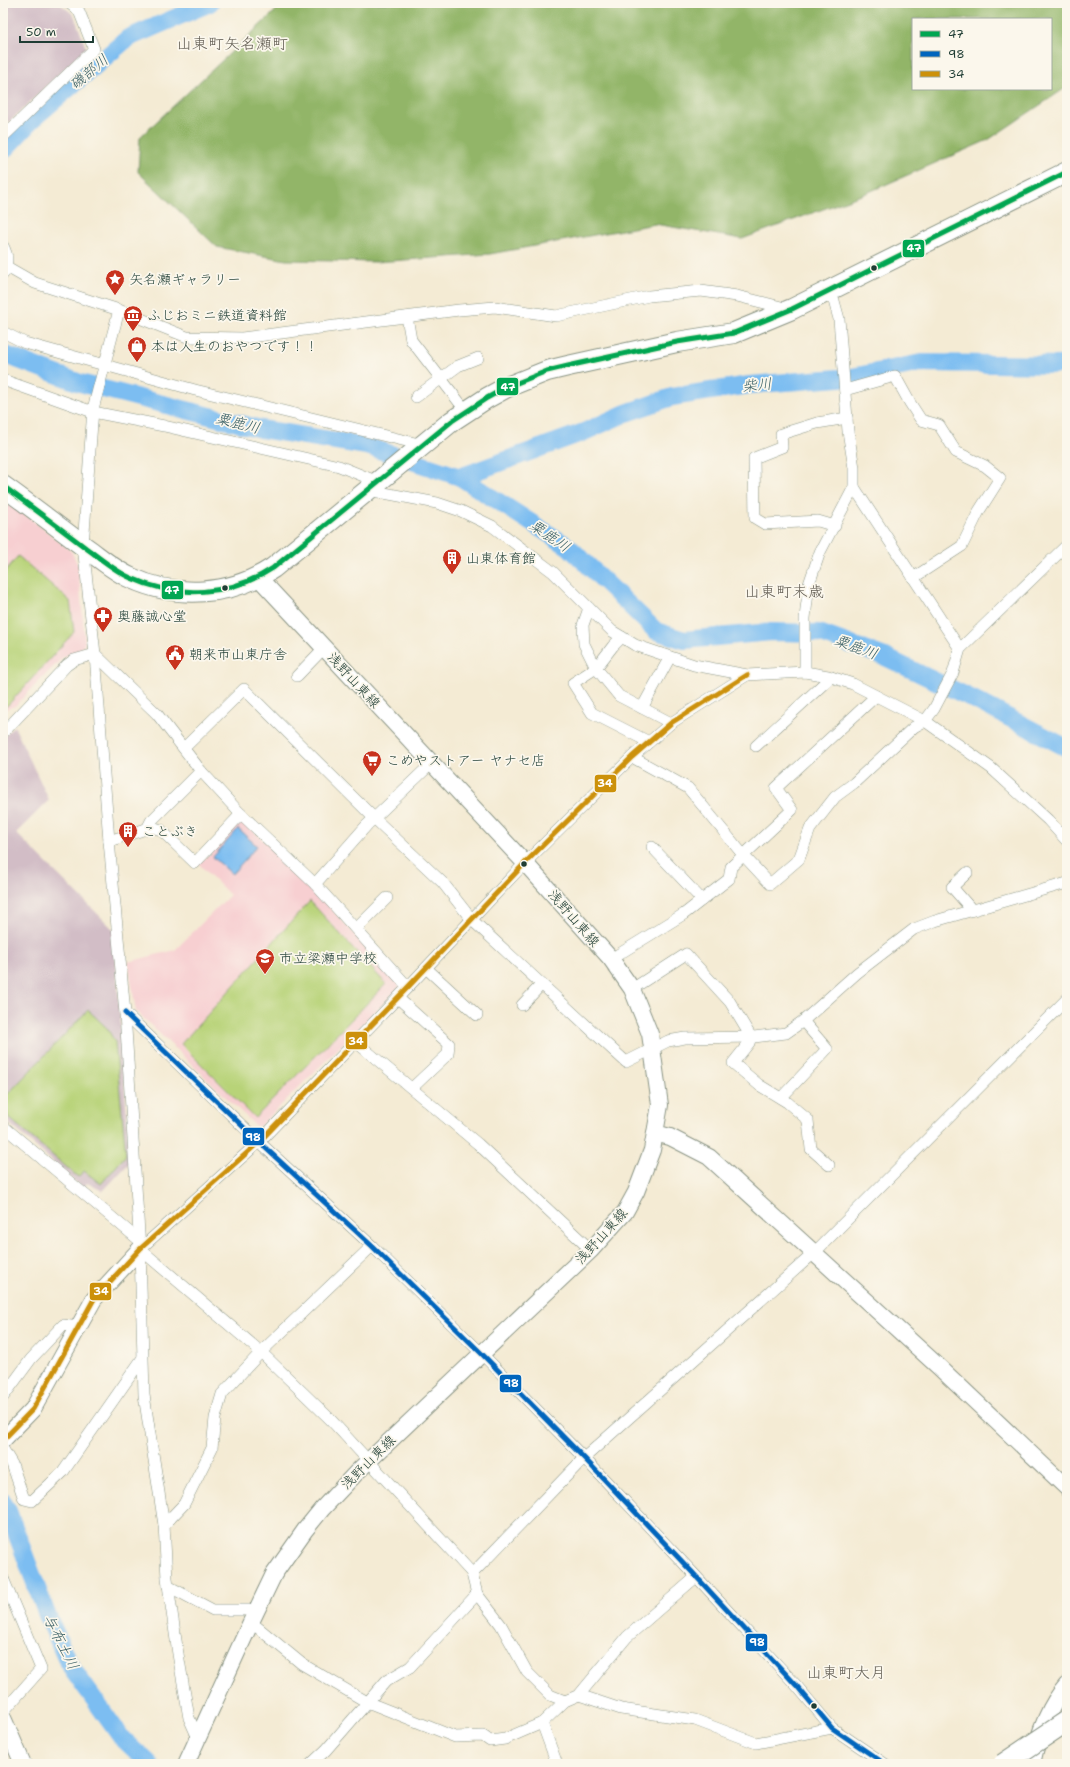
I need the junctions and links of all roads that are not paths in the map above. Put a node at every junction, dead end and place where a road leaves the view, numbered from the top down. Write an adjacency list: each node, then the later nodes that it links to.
1 (69, 3): 2 (street)
2 (3, 137)
3 (1067, 172): 6 (highway)
4 (3, 246): 5 (street)
5 (5, 271): 8 (street)
6 (831, 290): 7 (highway); 15 (street)
7 (792, 309): 9 (street); 18 (highway)
8 (119, 310): 9 (street); 12 (street)
9 (407, 317): 13 (street)
10 (3, 332): 12 (street)
11 (478, 358): 13 (street)
12 (104, 366): 17 (street); 20 (street)
13 (441, 378): 16 (street); 18 (street)
14 (3, 380): 17 (street)
15 (845, 389): 19 (street); 28 (street)
16 (416, 397)
17 (93, 410): 21 (street); 25 (street)
18 (466, 411): 20 (highway)
19 (847, 418): 23 (street); 24 (street)
20 (421, 446): 21 (highway)
21 (376, 483): 27 (highway); 29 (street)
22 (3, 486): 25 (highway)
23 (854, 487): 24 (street); 28 (street)
24 (835, 526): 35 (street)
25 (83, 546): 27 (highway); 33 (street)
26 (1065, 552): 32 (street)
27 (258, 577): 31 (main road, 浅野山東線)
28 (913, 578): 32 (street)
29 (589, 608): 30 (street); 36 (street)
30 (622, 637): 34 (street); 36 (street)
31 (324, 648): 38 (street); 49 (main road, 浅野山東線)
32 (960, 649): 42 (street)
33 (95, 654): 44 (street); 47 (street); 54 (street)
34 (670, 657): 37 (street); 41 (street)
35 (805, 667): 37 (street); 39 (street)
36 (596, 668): 41 (street); 45 (street)
37 (746, 675): 43 (street)
38 (297, 676)
39 (831, 677): 40 (street); 46 (street)
40 (876, 696): 42 (street); 57 (street)
41 (642, 708): 43 (street)
42 (924, 721): 55 (street); 57 (street)
43 (670, 723): 45 (street)
44 (4, 728)
45 (648, 742): 48 (street)
46 (756, 746)
47 (184, 748): 50 (street); 52 (street)
48 (632, 757): 57 (street); 58 (street)
49 (432, 763): 52 (street); 58 (main road, 浅野山東線)
50 (201, 771): 51 (street); 53 (street)
51 (241, 814): 53 (street); 61 (street)
52 (374, 818): 61 (street); 65 (street)
53 (147, 829): 54 (street)
54 (109, 840): 75 (street)
55 (1067, 841)
56 (652, 847): 63 (street)
57 (744, 856): 63 (street)
58 (526, 863): 65 (street); 67 (main road, 浅野山東線)
59 (967, 873): 64 (street)
60 (1067, 883): 64 (street)
61 (315, 884): 66 (street)
62 (387, 898): 66 (street)
63 (702, 900): 67 (street)
64 (972, 910): 77 (street)
65 (472, 920): 68 (street); 69 (street)
66 (356, 930): 70 (street)
67 (611, 959): 71 (main road, 浅野山東線)
68 (426, 968): 70 (street); 76 (street)
69 (541, 985): 74 (street); 80 (street)
70 (408, 987): 72 (street)
71 (632, 989): 78 (street); 80 (main road, 浅野山東線)
72 (398, 998): 79 (street); 81 (street)
73 (1067, 999): 90 (street)
74 (522, 1005)
75 (124, 1013): 85 (street); 87 (street)
76 (477, 1015)
77 (802, 1021): 78 (street); 82 (street)
78 (751, 1037): 80 (street); 82 (street)
79 (356, 1042): 81 (street); 85 (street)
80 (653, 1050): 84 (main road, 浅野山東線)
81 (412, 1088): 89 (street)
82 (781, 1098): 86 (street)
83 (3, 1126): 87 (street)
84 (655, 1134): 89 (main road, 浅野山東線); 90 (main road)
85 (259, 1142): 87 (street); 88 (street)
86 (829, 1165)
87 (139, 1245): 91 (main road); 92 (street); 94 (street)
88 (372, 1246): 92 (street); 93 (street)
89 (591, 1250): 93 (main road, 浅野山東線)
90 (814, 1253): 98 (street); 100 (main road)
91 (79, 1327): 95 (street); 96 (main road)
92 (261, 1352): 99 (street); 101 (street)
93 (481, 1354): 98 (street); 99 (main road, 浅野山東線)
94 (142, 1359): 97 (street); 101 (street)
95 (3, 1397)
96 (3, 1440)
97 (3, 1449)
98 (584, 1458): 102 (street); 103 (street)
99 (368, 1461): 102 (street); 107 (main road, 浅野山東線)
100 (1067, 1488)
101 (164, 1525): 105 (street)
102 (472, 1574): 106 (street)
103 (696, 1577): 109 (street); 116 (street)
104 (3, 1578): 112 (street)
105 (168, 1586): 107 (street); 118 (street)
106 (477, 1594): 110 (street); 111 (street)
107 (254, 1616): 111 (street); 118 (main road, 浅野山東線)
108 (1067, 1684): 126 (main road)
109 (579, 1695): 110 (street); 116 (street)
110 (565, 1700): 115 (street)
111 (367, 1702): 115 (street); 121 (street)
112 (3, 1712)
113 (3, 1718): 120 (main road)
114 (1067, 1721): 124 (highway, bridge)
115 (542, 1723): 122 (street)
116 (832, 1728): 123 (street)
117 (1067, 1733): 125 (highway)
118 (198, 1738): 119 (main road, 浅野山東線)
119 (190, 1762)
120 (23, 1764)
121 (311, 1764)
122 (557, 1764)
123 (885, 1764)
124 (1003, 1764)
125 (1021, 1764)
126 (1032, 1764)

